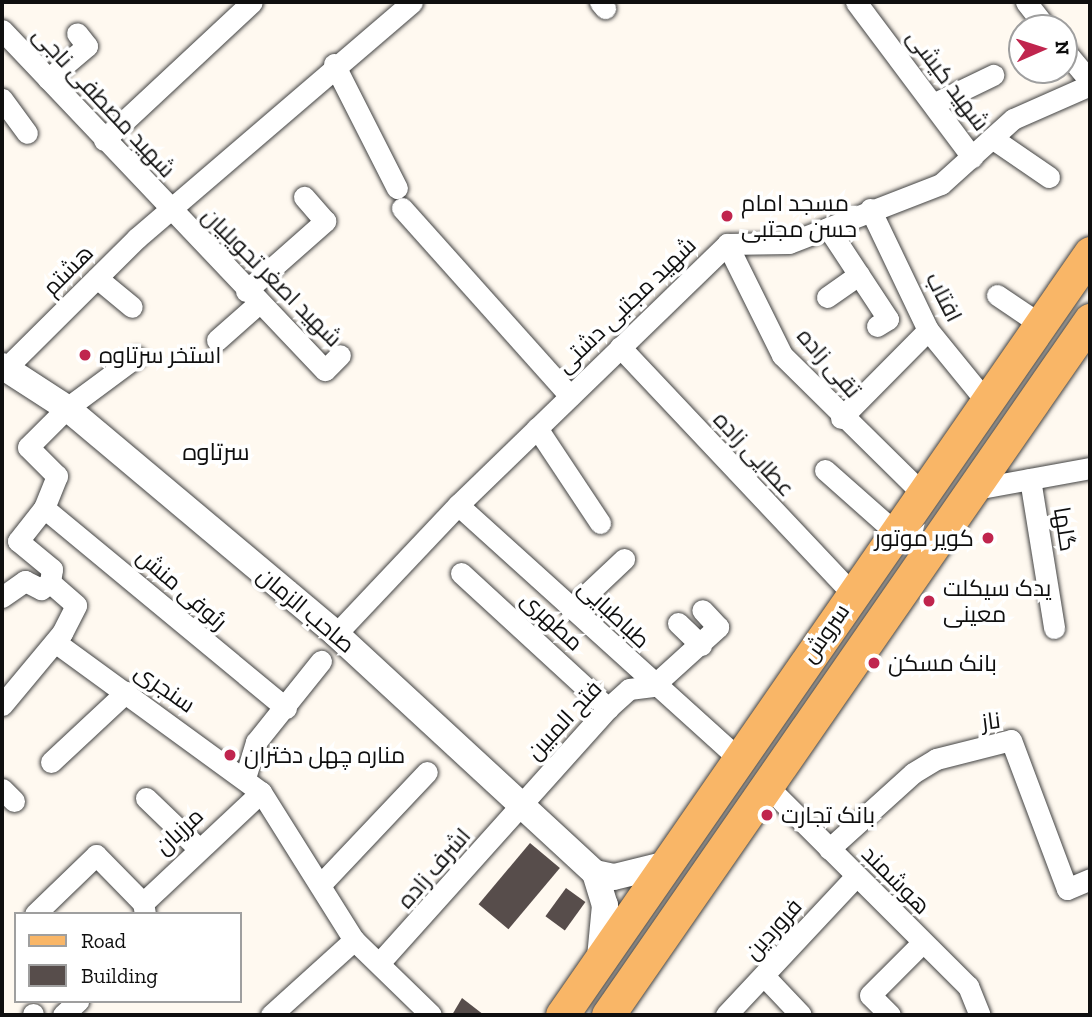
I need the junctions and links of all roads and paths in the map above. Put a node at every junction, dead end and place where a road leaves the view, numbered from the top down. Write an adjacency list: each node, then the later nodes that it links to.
1 (252, 2): 16 (street)
2 (412, 2): 7 (street, هشتم)
3 (860, 3): 13 (street, شهید کیشی)
4 (2, 30): 6 (street, شهید مصطفی ناجی)
5 (77, 33): 10 (street)
6 (9, 53): 10 (street, شهید مصطفی ناجی)
7 (334, 64): 21 (street, هشتم); 41 (street)
8 (1078, 68): 11 (street)
9 (993, 75): 13 (street)
10 (48, 79): 16 (street, شهید مصطفی ناجی)
11 (1090, 83): 15 (street, شهید مجتبی دشتی)
12 (2, 99): 14 (street)
13 (933, 104): 17 (street, شهید کیشی)
14 (27, 134)
15 (992, 138): 17 (street, شهید مجتبی دشتی); 18 (street)
16 (104, 140): 21 (street, شهید مصطفی ناجی)
17 (972, 157): 20 (street, شهید مجتبی دشتی)
18 (1049, 177)
19 (304, 197): 29 (street)
20 (870, 209): 22 (street, شهید مجتبی دشتی); 35 (street, افتاب)
21 (168, 210): 27 (street, هشتم); 29 (street, شهید اصغر تحویلیان)
22 (828, 228): 23 (street, شهید مجتبی دشتی); 26 (street)
23 (726, 244): 37 (street, شهید مجتبی دشتی); 44 (street, تقی زاده)
24 (1090, 246): 32 (main road)
25 (1090, 253): 32 (main road, سروش)
26 (859, 275): 30 (street); 34 (street)
27 (97, 278): 31 (street); 40 (street, هشتم)
28 (997, 295): 32 (street)
29 (252, 297): 36 (street); 38 (street, شهید اصغر تحویلیان)
30 (827, 297)
31 (132, 307)
32 (1046, 314): 42 (main road, سروش)
33 (1089, 322): 49 (main road, سروش)
34 (877, 326)
35 (928, 330): 42 (street, افتاب); 44 (street)
36 (217, 340)
37 (620, 347): 41 (street, شهید مجتبی دشتی); 58 (street, عطایی زاده)
38 (340, 355)
39 (136, 358): 43 (street)
40 (4, 367): 43 (street, صاحب الزمان)
41 (570, 396): 45 (street, شهید مجتبی دشتی)
42 (986, 401): 50 (main road, سروش)
43 (67, 408): 52 (street); 64 (street, صاحب الزمان)
44 (841, 418): 50 (street, تقی زاده)
45 (537, 428): 51 (street, شهید مجتبی دشتی); 53 (street)
46 (1090, 468): 48 (street)
47 (825, 470): 54 (street)
48 (1030, 479): 49 (street); 63 (street, گلها)
49 (975, 489): 77 (main road, سروش)
50 (922, 494): 54 (main road, سروش)
51 (458, 505): 60 (street, طباطبایی); 64 (street, شهید مجتبی دشتی)
52 (44, 508): 57 (street); 71 (street, رئوفی منش)
53 (600, 523)
54 (895, 532): 58 (main road, سروش)
55 (624, 559): 60 (street)
56 (461, 573): 72 (street, مطهری)
57 (50, 582): 59 (street); 65 (street)
58 (852, 593): 73 (main road, سروش)
59 (2, 597)
60 (570, 609): 68 (street, طباطبایی)
61 (702, 610): 66 (street)
62 (678, 622): 66 (street)
63 (1054, 628)
64 (336, 634): 79 (street, صاحب الزمان)
65 (55, 642): 69 (street, سنجری); 70 (street)
66 (701, 645): 68 (street)
67 (321, 661): 71 (street)
68 (653, 686): 72 (street, فتح المبین); 73 (street, طباطبایی)
69 (126, 692): 74 (street); 76 (street, سنجری)
70 (2, 705)
71 (286, 708): 76 (street)
72 (608, 708): 79 (street, فتح المبین)
73 (738, 758): 82 (main road, سروش)
74 (51, 762)
75 (427, 772): 86 (street)
76 (253, 785): 80 (street, مرزبان); 86 (street)
77 (767, 786): 81 (street, هوشمند); 99 (main road, سروش)
78 (146, 798): 80 (street)
79 (522, 805): 83 (street, صاحب الزمان); 92 (street, اشرف زاده)
80 (198, 848): 87 (street, مرزبان)
81 (830, 849): 84 (street, هوشمند); 85 (street, ناز)
82 (663, 866): 83 (street); 91 (main road, سروش)
83 (595, 873): 91 (street)
84 (856, 876): 90 (street, هوشمند); 93 (street, فروردین)
85 (1090, 879)
86 (321, 884): 89 (street)
87 (144, 908): 88 (street)
88 (37, 912)
89 (354, 940): 92 (street); 96 (street)
90 (922, 943): 102 (street); 103 (street, هوشمند)
91 (600, 958): 98 (main road, سروش)
92 (382, 961): 97 (street)
93 (765, 977): 100 (street, فروردین); 101 (street)
94 (76, 1003): 95 (street)
95 (63, 1015)
96 (271, 1015)
97 (431, 1015)
98 (562, 1015)
99 (608, 1015)
100 (726, 1015)
101 (802, 1015)
102 (890, 1015)
103 (980, 1015)

